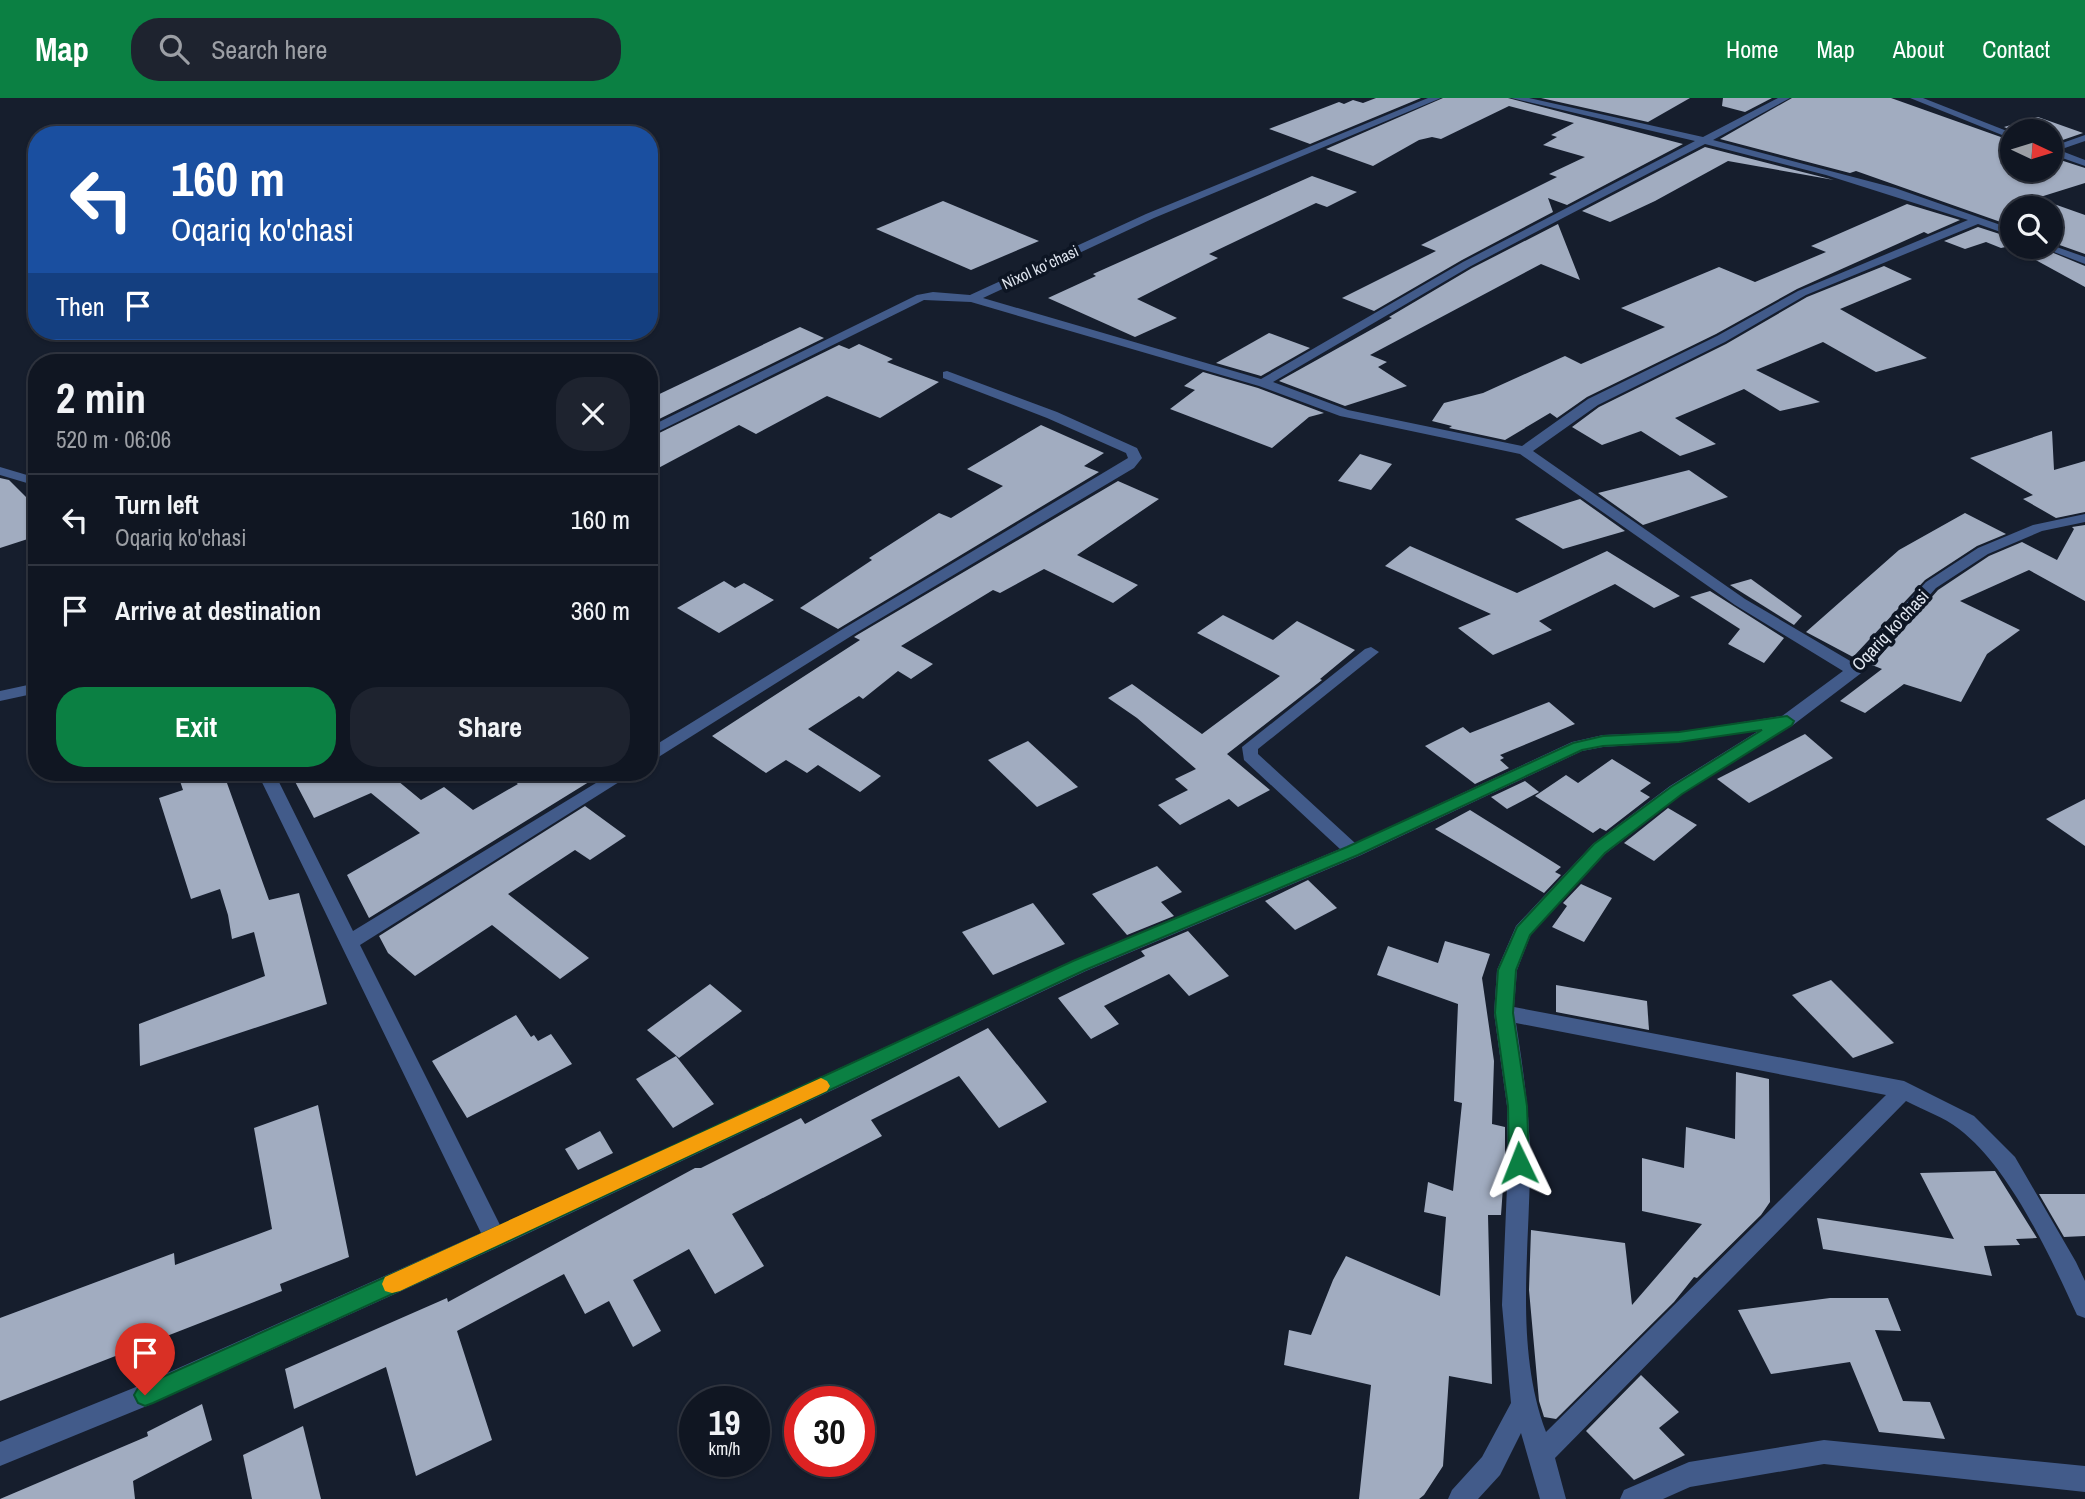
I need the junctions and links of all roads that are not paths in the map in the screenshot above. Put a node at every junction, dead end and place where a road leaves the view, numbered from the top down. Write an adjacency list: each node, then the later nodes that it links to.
1 (1436, 98): 15 (street, Nixol koʻchasi)
2 (1516, 98): 7 (street)
3 (1785, 98): 7 (street)
4 (1915, 98): 5 (street)
5 (2000, 131)
6 (2085, 138): 8 (street)
7 (1702, 141): 11 (street); 17 (street)
8 (2063, 146)
9 (2063, 155): 10 (street)
10 (2085, 163)
11 (1979, 220): 12 (street); 19 (street)
12 (2000, 228)
13 (2063, 253): 14 (street)
14 (2085, 261)
15 (972, 299): 17 (street); 18 (street)
16 (947, 375): 28 (street)
17 (1263, 383): 19 (street)
18 (658, 428)
19 (1524, 451): 24 (street)
20 (0, 471): 21 (street)
21 (28, 479)
22 (2085, 518): 24 (street, Oqariq ko'chasi)
23 (1371, 653): 31 (street)
24 (1854, 670): 27 (street, Oqariq ko'chasi)
25 (28, 690): 26 (street)
26 (0, 696)
27 (1787, 721): 31 (street, Oqariq ko'chasi); 33 (street)
28 (658, 751)
29 (269, 781): 32 (street)
30 (611, 781): 32 (street)
31 (1353, 851): 35 (street, Oqariq ko'chasi)
32 (349, 943): 35 (street)
33 (1504, 1013): 34 (street); 37 (street)
34 (1904, 1090): 36 (street); 39 (street)
35 (495, 1238): 38 (street, Oqariq ko'chasi)
36 (2085, 1307)
37 (1523, 1404): 39 (street); 41 (street)
38 (0, 1454)
39 (1541, 1454): 42 (street)
40 (2085, 1479): 43 (street)
41 (1461, 1499)
42 (1553, 1499)
43 (1633, 1499)

